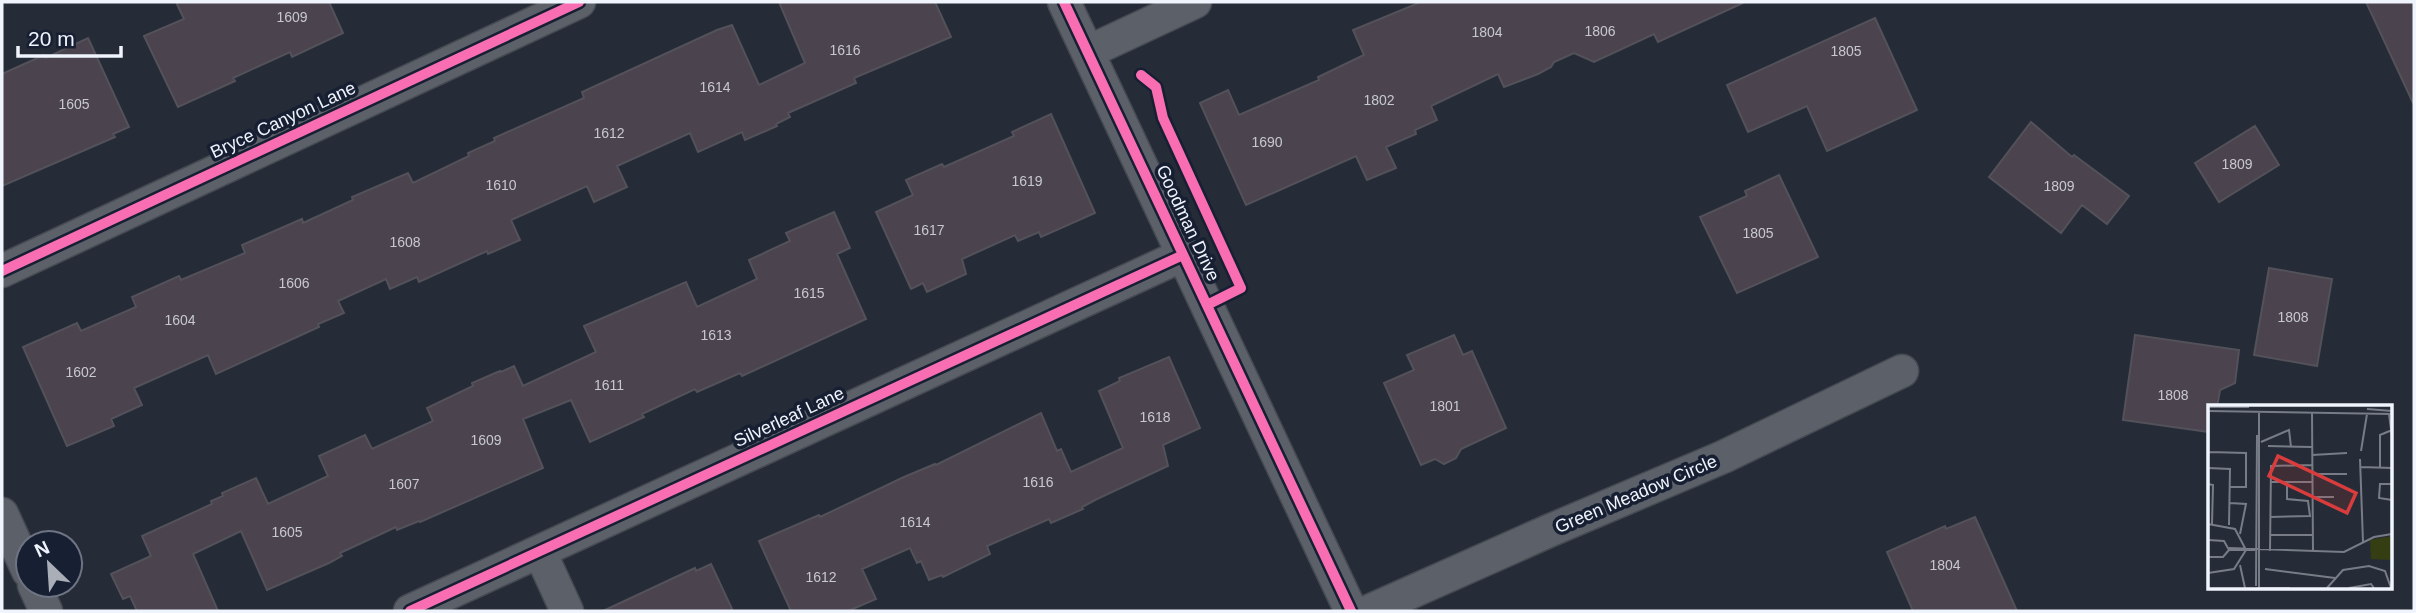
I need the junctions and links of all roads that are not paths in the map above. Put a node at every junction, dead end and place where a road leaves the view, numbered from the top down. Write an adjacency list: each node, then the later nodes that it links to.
1 (579, 2): 6 (street, Bryce Canyon Lane)
2 (1064, 2): 4 (street, Goodman Drive)
3 (1195, 2): 4 (street)
4 (1088, 52): 5 (street, Goodman Drive)
5 (1183, 255): 10 (street, Silverleaf Lane); 13 (street, Goodman Drive)
6 (2, 271)
7 (1902, 370): 14 (street, Green Meadow Circle)
8 (2, 514): 9 (street)
9 (14, 540)
10 (540, 552): 11 (street, Silverleaf Lane); 12 (street)
11 (410, 611)
12 (567, 611)
13 (1351, 611)
14 (1368, 611)

